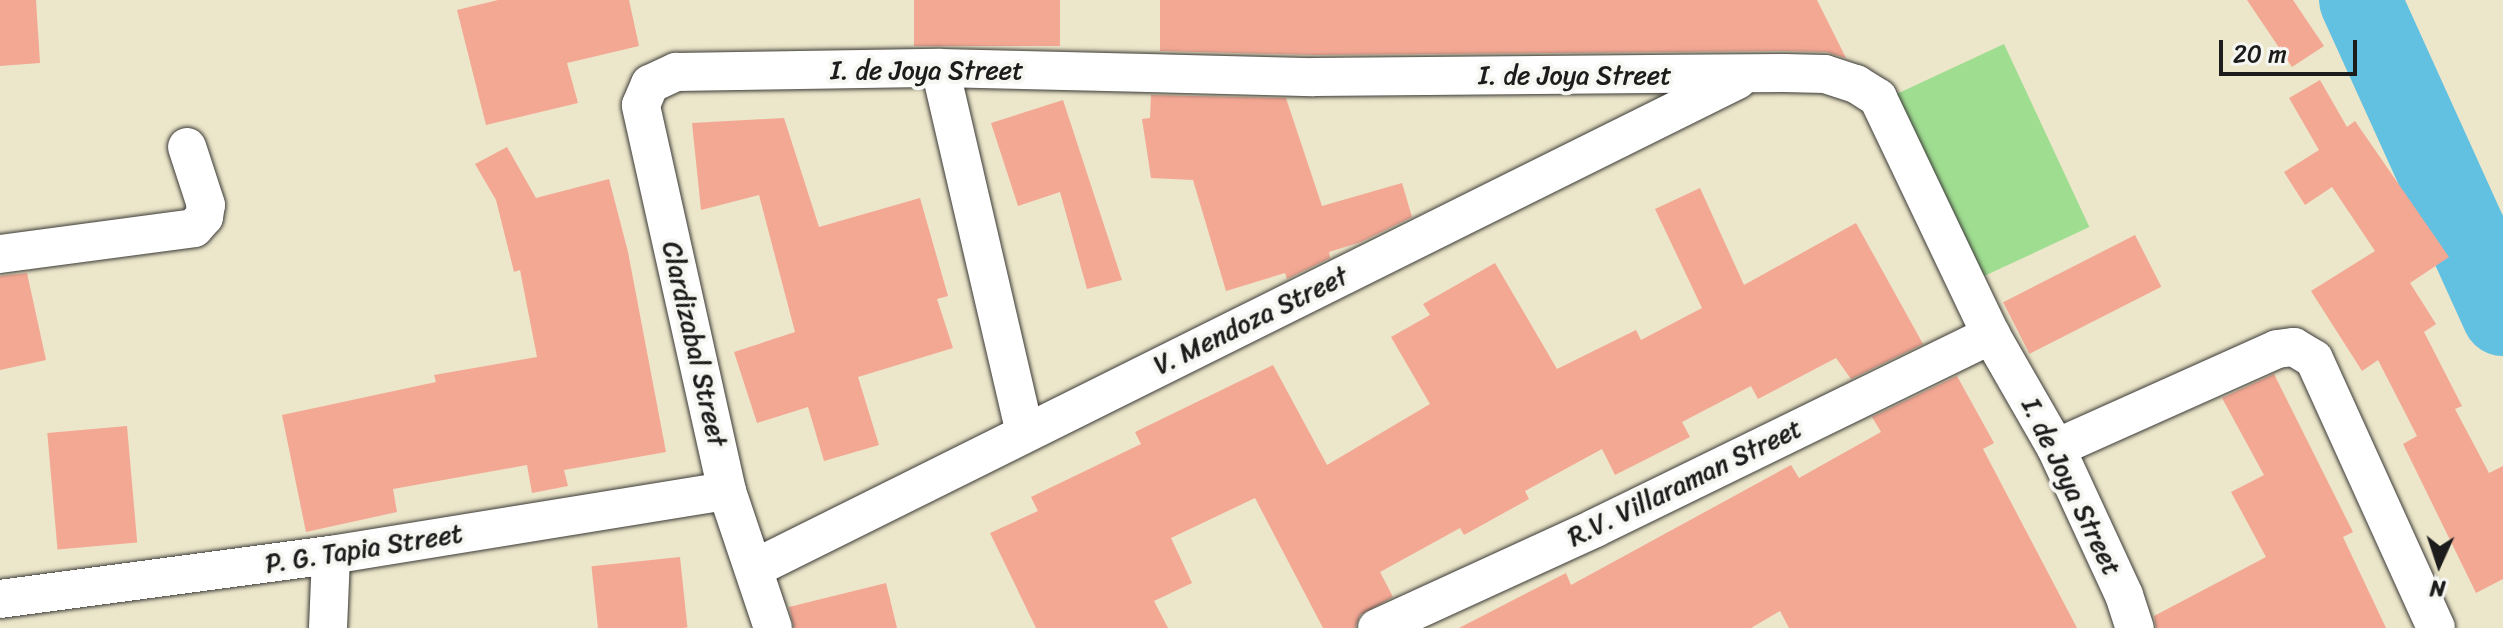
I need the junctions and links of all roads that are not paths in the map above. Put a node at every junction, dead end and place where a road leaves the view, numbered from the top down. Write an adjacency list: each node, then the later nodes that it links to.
1 (940, 68): 2 (street, I. de Joya Street); 3 (street, I. de Joya Street); 7 (street)
2 (676, 72): 9 (street, Clardizabal Street)
3 (1747, 75): 6 (street, I. de Joya Street); 7 (street, V. Mendoza Street)
4 (187, 147): 5 (street)
5 (0, 254)
6 (1991, 335): 8 (street, I. de Joya Street); 15 (street, R.V. Villaraman Street)
7 (1025, 432): 11 (street, V. Mendoza Street)
8 (2056, 448): 16 (street, I. de Joya Street); 17 (street)
9 (727, 491): 10 (street, P. G. Tapia Street); 11 (street, Clardizabal Street)
10 (331, 555): 12 (street, P. G. Tapia Street); 13 (street)
11 (755, 568): 14 (street, Clardizabal Street)
12 (0, 599)
13 (328, 628)
14 (773, 628)
15 (1377, 628)
16 (2135, 628)
17 (2436, 628)

